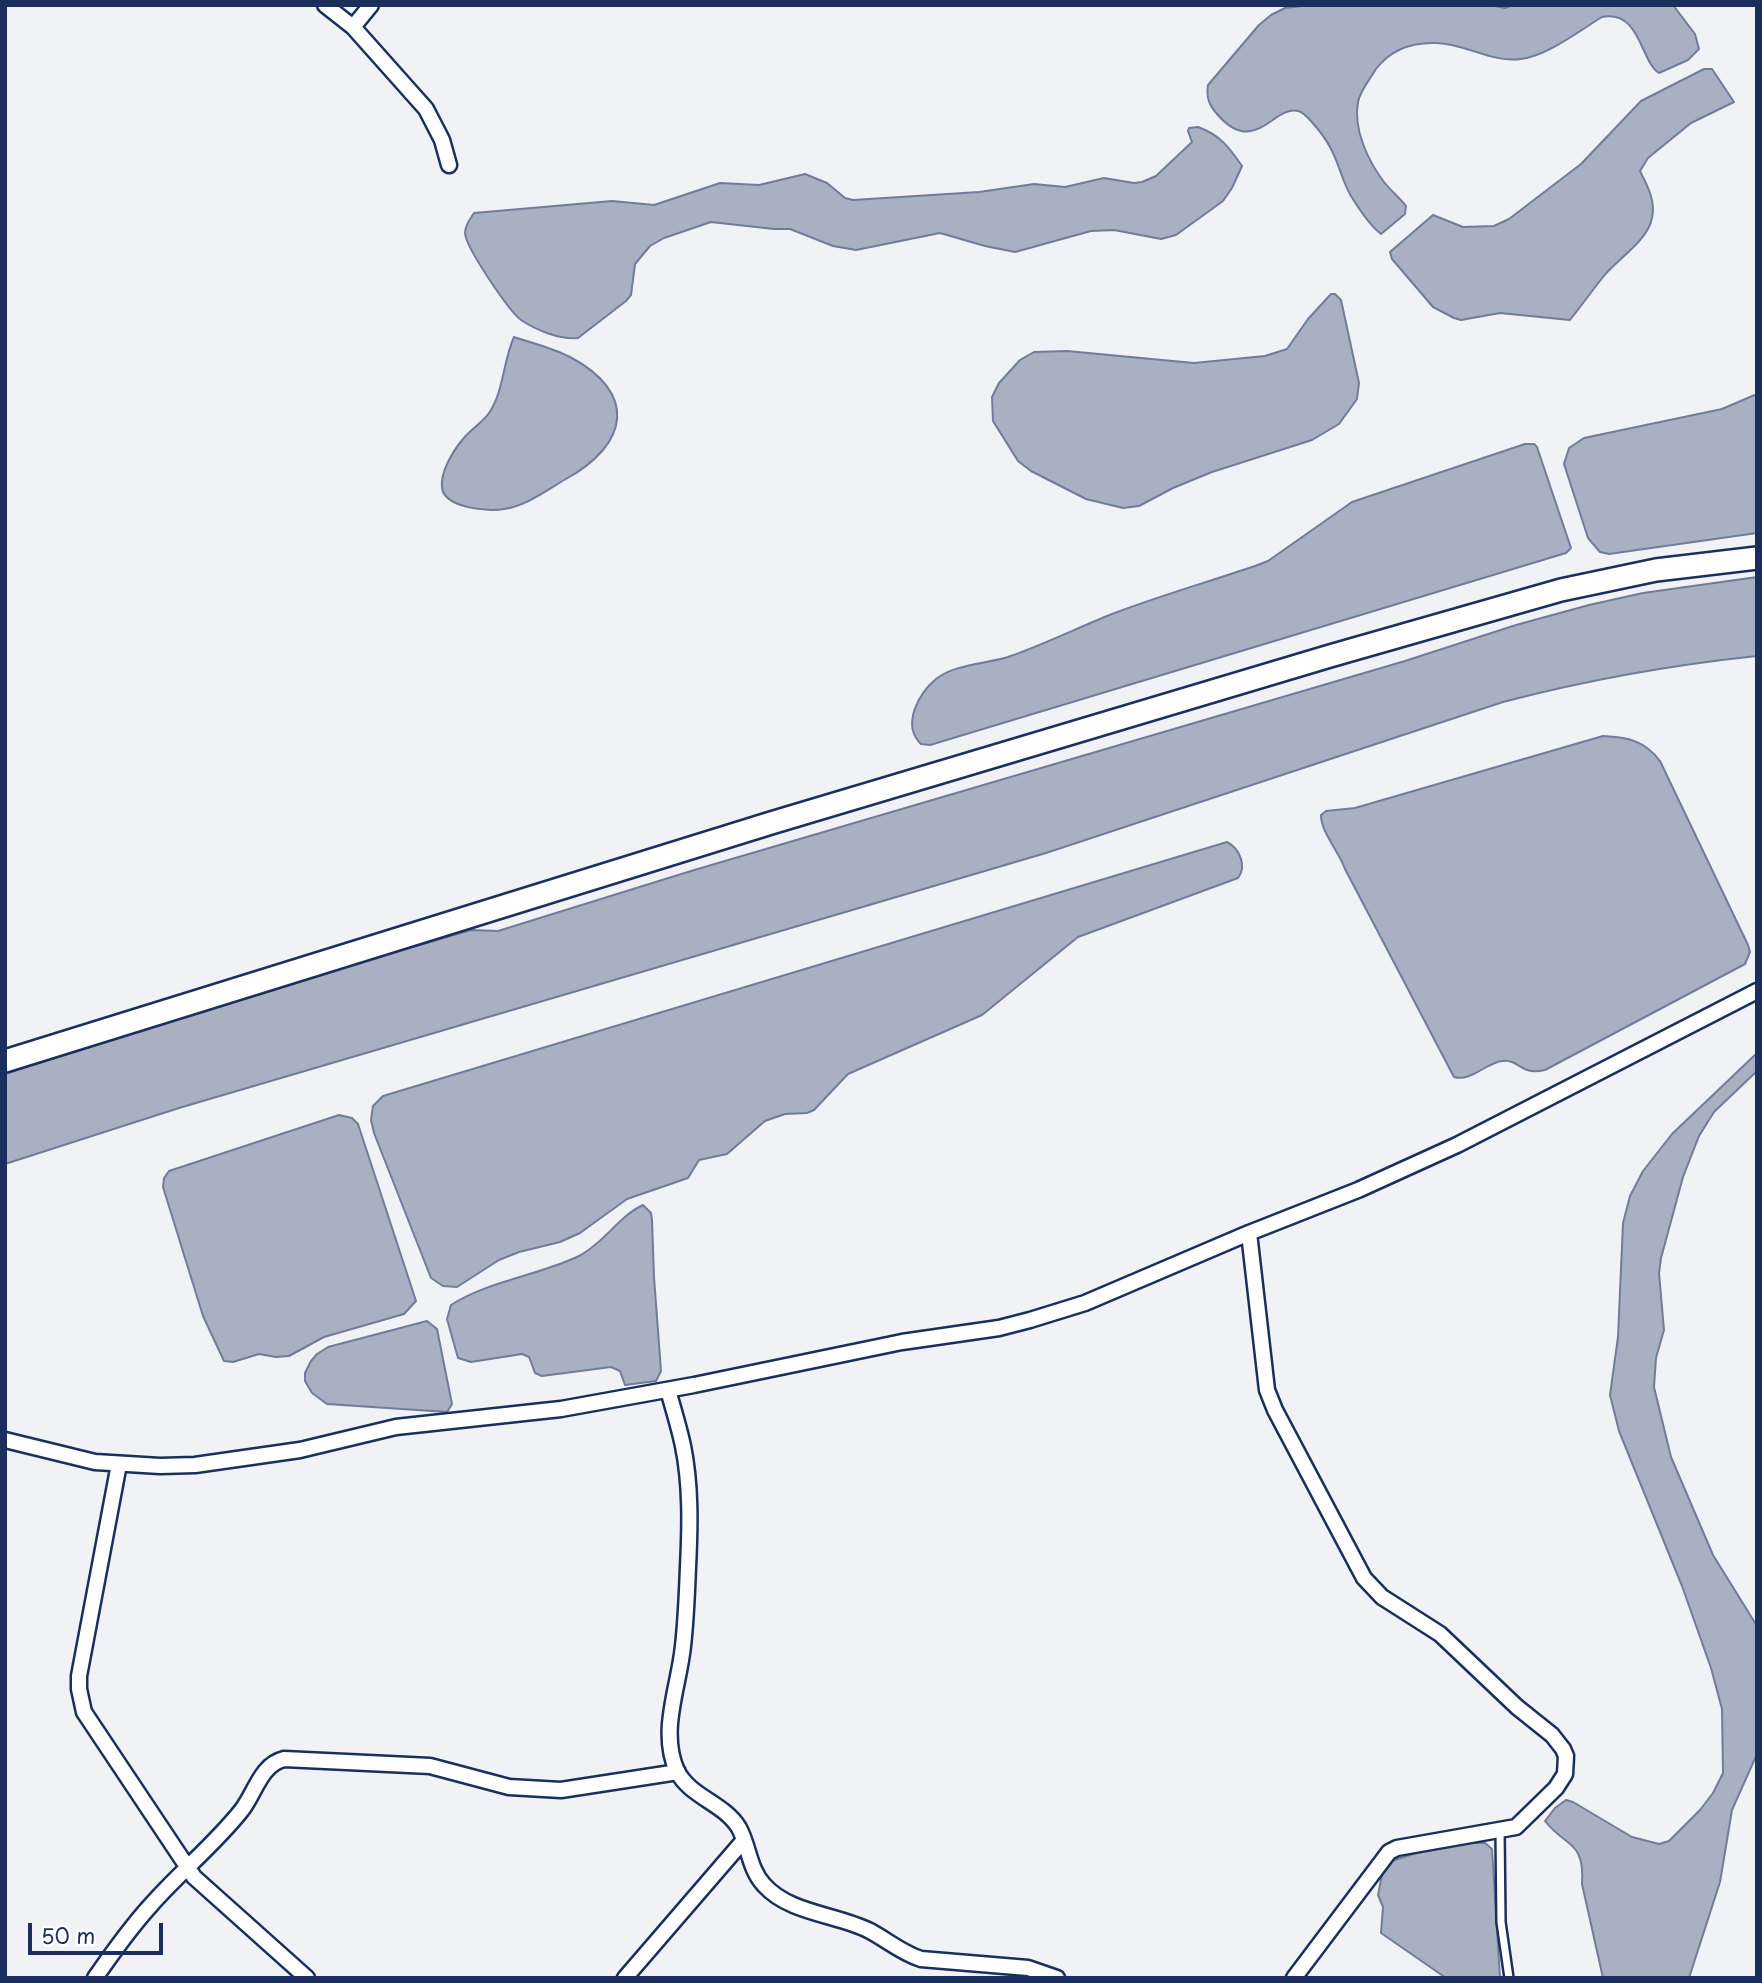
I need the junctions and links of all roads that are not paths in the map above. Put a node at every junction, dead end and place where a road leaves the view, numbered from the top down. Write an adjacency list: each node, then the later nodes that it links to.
1 (325, 5): 3 (street)
2 (371, 5): 3 (street)
3 (353, 27): 4 (street)
4 (449, 165)
5 (1757, 558): 7 (street)
6 (1757, 991): 8 (street)
7 (5, 1061)
8 (1249, 1233): 9 (street); 13 (street)
9 (668, 1390): 11 (street); 12 (street)
10 (5, 1440): 11 (street)
11 (119, 1464): 15 (street)
12 (678, 1772): 14 (street); 15 (street)
13 (1500, 1830): 20 (street); 21 (lane)
14 (744, 1840): 18 (street); 19 (street)
15 (187, 1867): 16 (street); 17 (street)
16 (95, 1978)
17 (307, 1978)
18 (625, 1978)
19 (1057, 1978)
20 (1294, 1978)
21 (1509, 1978)

